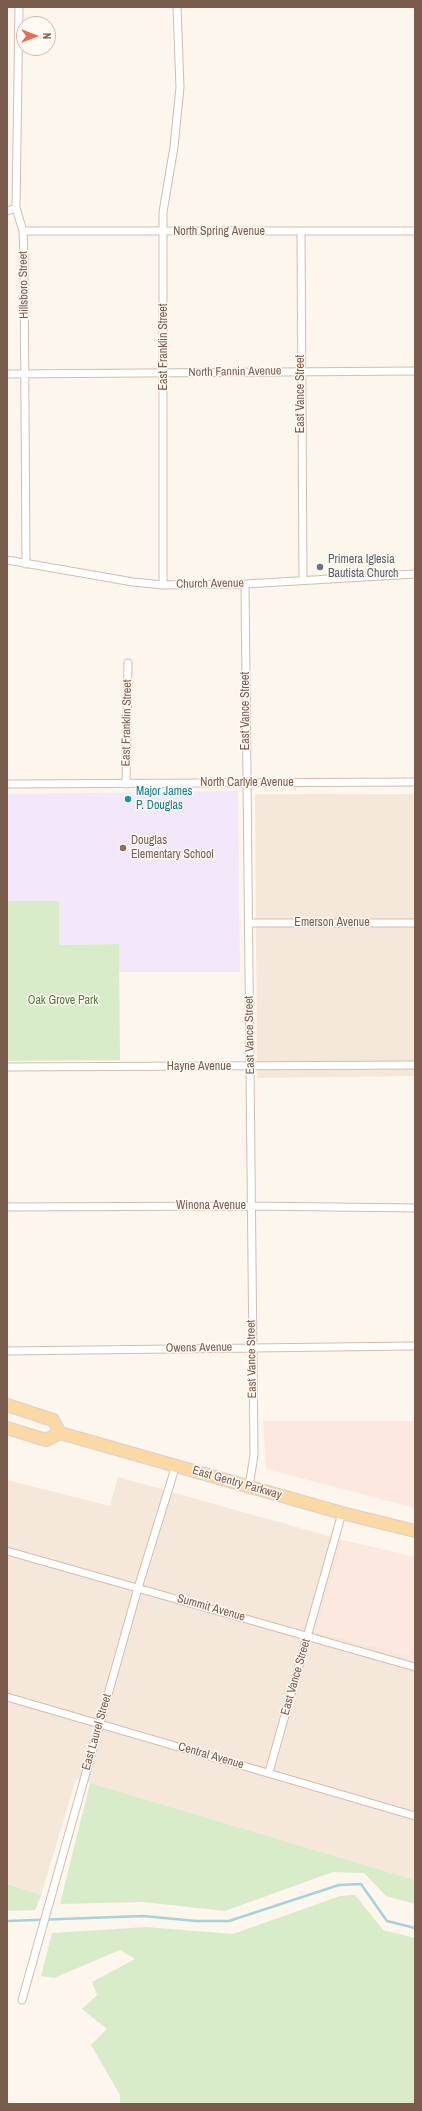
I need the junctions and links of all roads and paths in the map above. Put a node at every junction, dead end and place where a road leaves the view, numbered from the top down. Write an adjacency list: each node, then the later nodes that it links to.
1 (18, 7): 3 (street, Hillsboro Street)
2 (177, 7): 7 (street, East Franklin Street)
3 (16, 208): 4 (street); 5 (street, Hillsboro Street)
4 (7, 211)
5 (23, 231): 7 (street, North Spring Avenue); 13 (street, Hillsboro Street)
6 (415, 231): 8 (street, North Spring Avenue)
7 (163, 232): 8 (street, North Spring Avenue); 11 (street, East Franklin Street)
8 (301, 232): 10 (street, East Vance Street)
9 (415, 371): 10 (street, North Fannin Avenue)
10 (300, 372): 11 (street, North Fannin Avenue); 17 (street, East Vance Street)
11 (164, 373): 13 (street, North Fannin Avenue); 19 (street, East Franklin Street)
12 (7, 374): 13 (street, North Fannin Avenue)
13 (25, 374): 15 (street, Hillsboro Street)
14 (7, 560): 15 (street, Church Avenue)
15 (26, 564): 19 (street, Church Avenue)
16 (415, 574): 17 (street, Church Avenue)
17 (303, 580): 18 (street, Church Avenue)
18 (245, 584): 19 (street, Church Avenue); 22 (street, East Vance Street)
19 (163, 585)
20 (128, 662): 24 (street, East Franklin Street)
21 (415, 782): 22 (street, North Carlyle Avenue)
22 (246, 783): 24 (street, North Carlyle Avenue); 25 (street, East Vance Street)
23 (7, 784): 24 (street, North Carlyle Avenue)
24 (126, 784)
25 (249, 923): 26 (street, Emerson Avenue); 29 (street, East Vance Street)
26 (415, 923)
27 (415, 1065): 29 (street, Hayne Avenue)
28 (7, 1067): 29 (street, Hayne Avenue)
29 (250, 1067): 30 (street, East Vance Street)
30 (250, 1206): 31 (street, Winona Avenue); 32 (street, Winona Avenue); 34 (street, East Vance Street)
31 (7, 1208)
32 (415, 1208)
33 (415, 1346): 34 (street, Owens Avenue)
34 (252, 1348): 35 (street, Owens Avenue); 40 (street, East Vance Street)
35 (7, 1351)
36 (7, 1405): 38 (main road)
37 (7, 1428): 38 (main road, East Gentry Parkway)
38 (60, 1434): 39 (main road, East Gentry Parkway)
39 (176, 1465): 40 (main road, East Gentry Parkway); 44 (street, East Laurel Street)
40 (249, 1486): 41 (main road, East Gentry Parkway)
41 (342, 1513): 42 (main road, East Gentry Parkway); 45 (street, East Vance Street)
42 (415, 1531)
43 (7, 1551): 44 (street, Summit Avenue)
44 (138, 1588): 45 (street, Summit Avenue); 48 (street, East Laurel Street)
45 (308, 1636): 46 (street, Summit Avenue); 49 (street, East Vance Street)
46 (415, 1667)
47 (7, 1698): 48 (street, Central Avenue)
48 (99, 1724): 49 (street, Central Avenue); 51 (street, East Laurel Street)
49 (269, 1772): 50 (street, Central Avenue)
50 (415, 1816)
51 (22, 2000)

